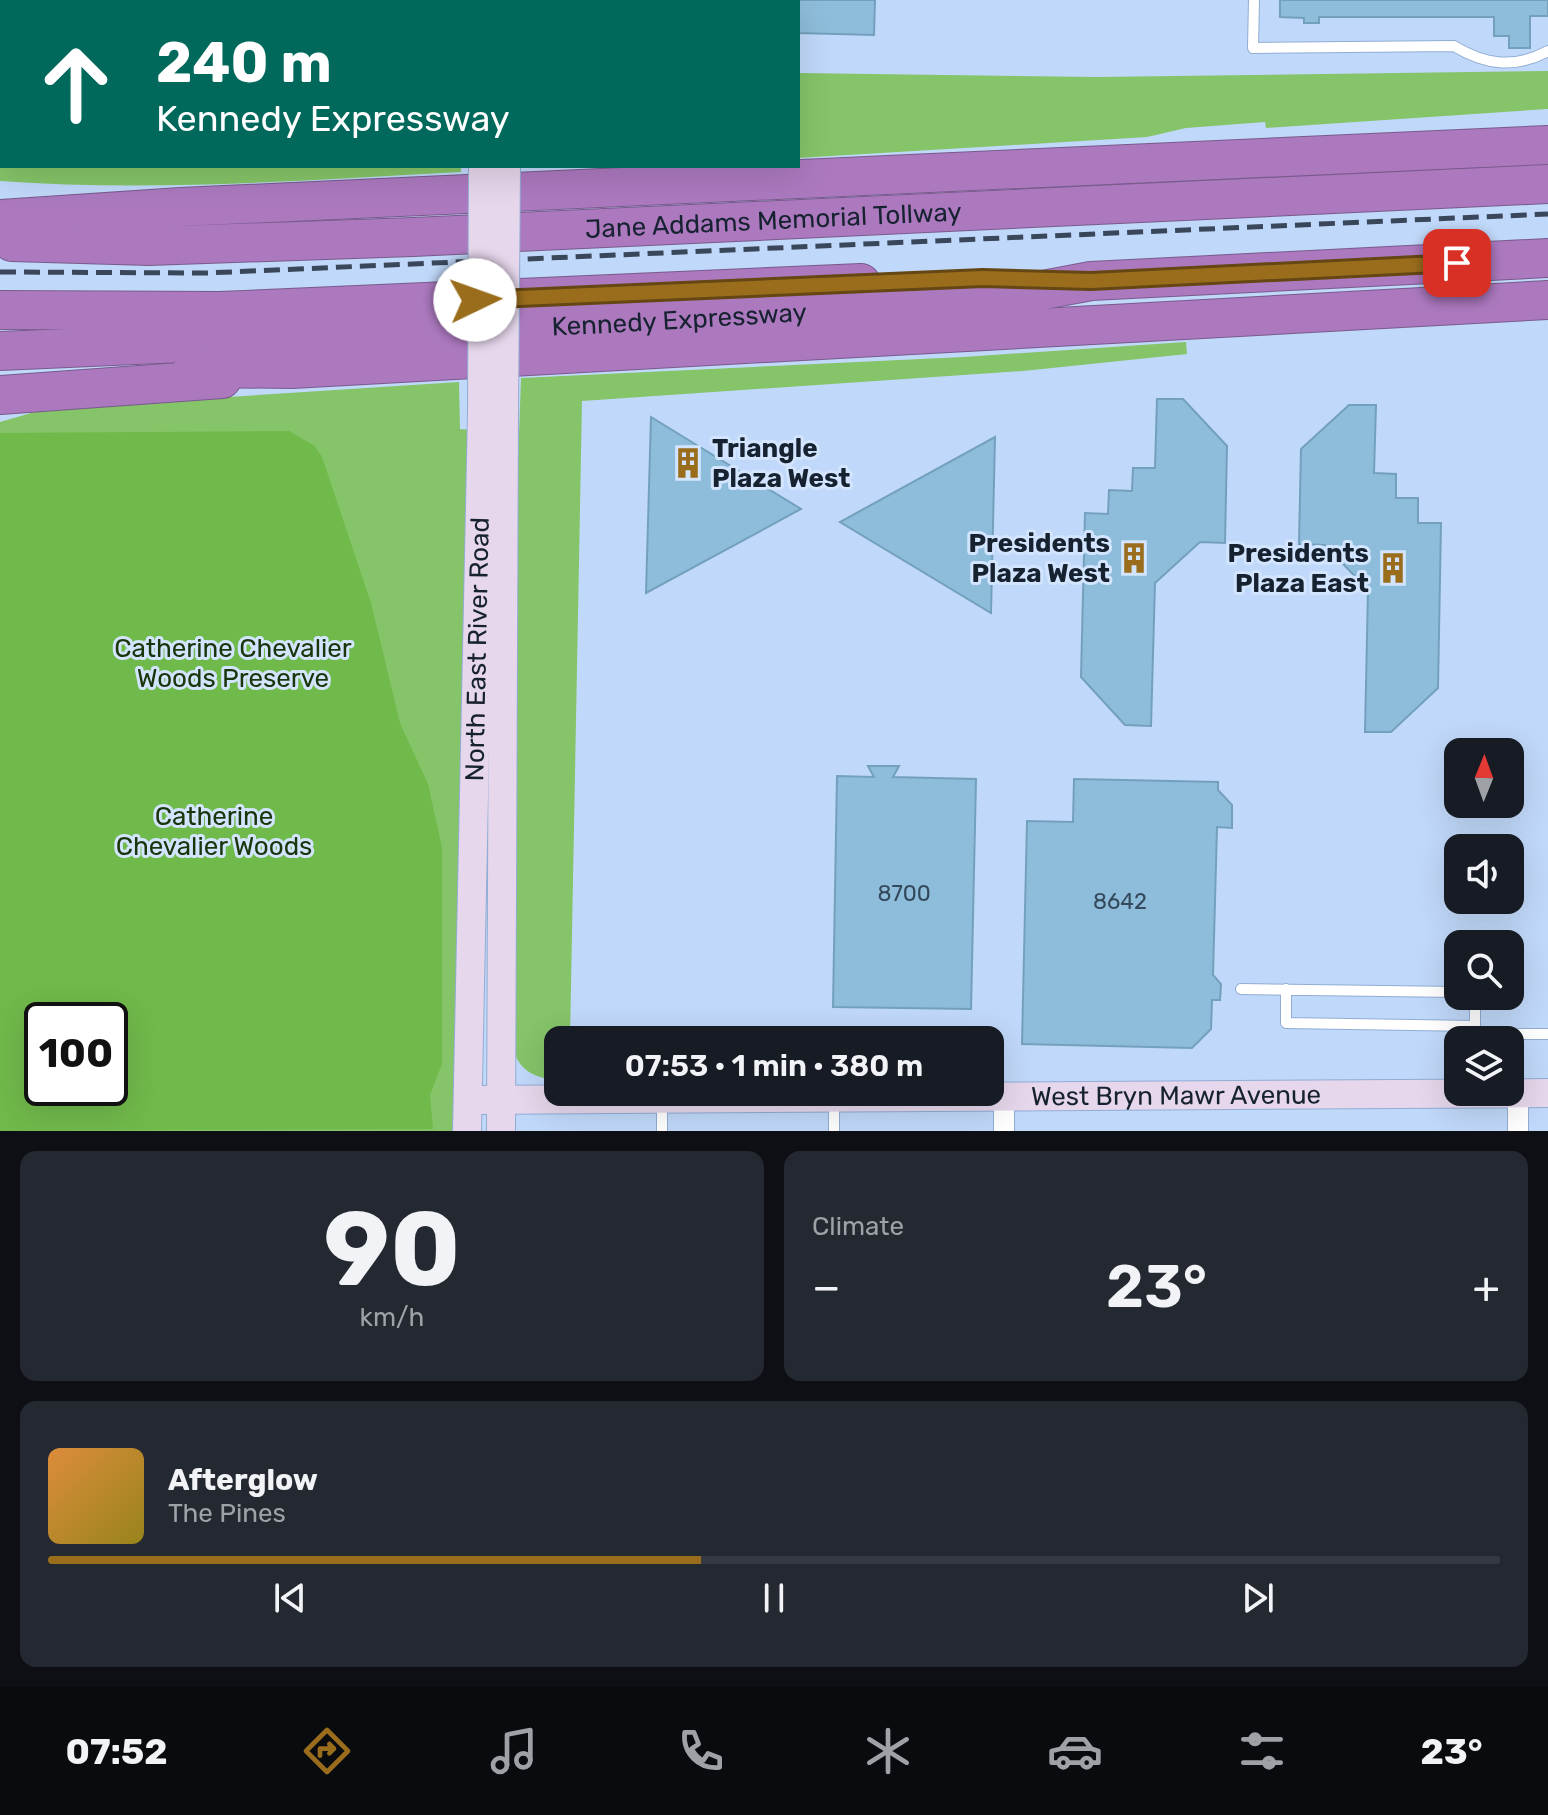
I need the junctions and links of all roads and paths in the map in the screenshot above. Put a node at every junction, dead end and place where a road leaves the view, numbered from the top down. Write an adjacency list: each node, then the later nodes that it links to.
1 (1254, 0): 2 (lane)
2 (1548, 51)
3 (1548, 119): 5 (highway)
4 (1548, 145): 5 (highway)
5 (1101, 166): 10 (highway)
6 (483, 168): 21 (main road, North East River Road, bridge)
7 (506, 168): 21 (main road, North East River Road, bridge)
8 (1548, 184): 12 (highway, Jane Addams Memorial Tollway)
9 (0, 200): 10 (highway)
10 (181, 207): 11 (highway)
11 (0, 219)
12 (0, 241)
13 (1548, 258): 14 (highway, Kennedy Expressway)
14 (1091, 281): 16 (highway); 17 (highway, Kennedy Expressway)
15 (1548, 300): 18 (highway)
16 (0, 310)
17 (0, 351)
18 (292, 369): 19 (highway); 20 (highway)
19 (0, 377)
20 (0, 395)
21 (493, 411): 32 (main road, North East River Road); 33 (main road, North East River Road)
22 (1241, 989): 23 (lane)
23 (1286, 989): 24 (lane); 25 (lane)
24 (1444, 992)
25 (1475, 1010)
26 (1524, 1034): 27 (lane)
27 (1548, 1034)
28 (1524, 1093): 29 (main road, West Bryn Mawr Avenue)
29 (1548, 1093)
30 (1444, 1094): 31 (main road, West Bryn Mawr Avenue)
31 (1004, 1097)
32 (468, 1100): 33 (main road, West Bryn Mawr Avenue); 39 (main road, North East River Road)
33 (501, 1100): 34 (main road, West Bryn Mawr Avenue); 40 (main road, North East River Road)
34 (544, 1100)
35 (662, 1106): 41 (lane)
36 (834, 1106): 42 (lane)
37 (1004, 1106): 43 (street)
38 (1518, 1106): 44 (street)
39 (467, 1131)
40 (501, 1131)
41 (662, 1131)
42 (834, 1131)
43 (1004, 1131)
44 (1518, 1131)

